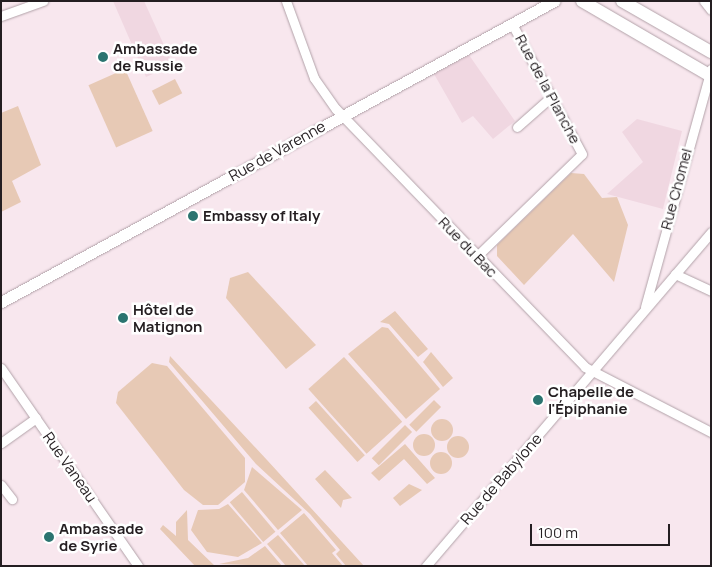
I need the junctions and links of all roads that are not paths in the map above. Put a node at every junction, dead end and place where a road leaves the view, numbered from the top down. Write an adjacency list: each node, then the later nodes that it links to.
1 (43, 1): 8 (street)
2 (286, 1): 13 (street, Rue du Bac)
3 (554, 1): 9 (street, Rue de Varenne)
4 (582, 1): 11 (main road)
5 (622, 1): 10 (main road)
6 (704, 1): 7 (street)
7 (711, 10)
8 (1, 16)
9 (512, 24): 12 (street, Rue de la Planche); 13 (street, Rue de Varenne)
10 (711, 52)
11 (710, 73): 20 (street, Rue Chomel)
12 (552, 96): 14 (street); 16 (street, Rue de la Planche)
13 (342, 115): 16 (street, Rue du Bac); 19 (street, Rue de Varenne)
14 (517, 127)
15 (711, 232): 17 (street, Rue de Babylone)
16 (477, 256): 22 (street, Rue du Bac)
17 (675, 274): 18 (street); 20 (street, Rue de Babylone)
18 (711, 290)
19 (1, 302)
20 (645, 311): 22 (street, Rue de Babylone)
21 (1, 368): 23 (street, Rue Vaneau)
22 (592, 373): 24 (street, Rue du Bac); 29 (street, Rue de Babylone)
23 (36, 418): 25 (street); 28 (street, Rue Vaneau)
24 (711, 432)
25 (1, 443)
26 (1, 485): 27 (street)
27 (12, 499)
28 (138, 566)
29 (426, 566)

